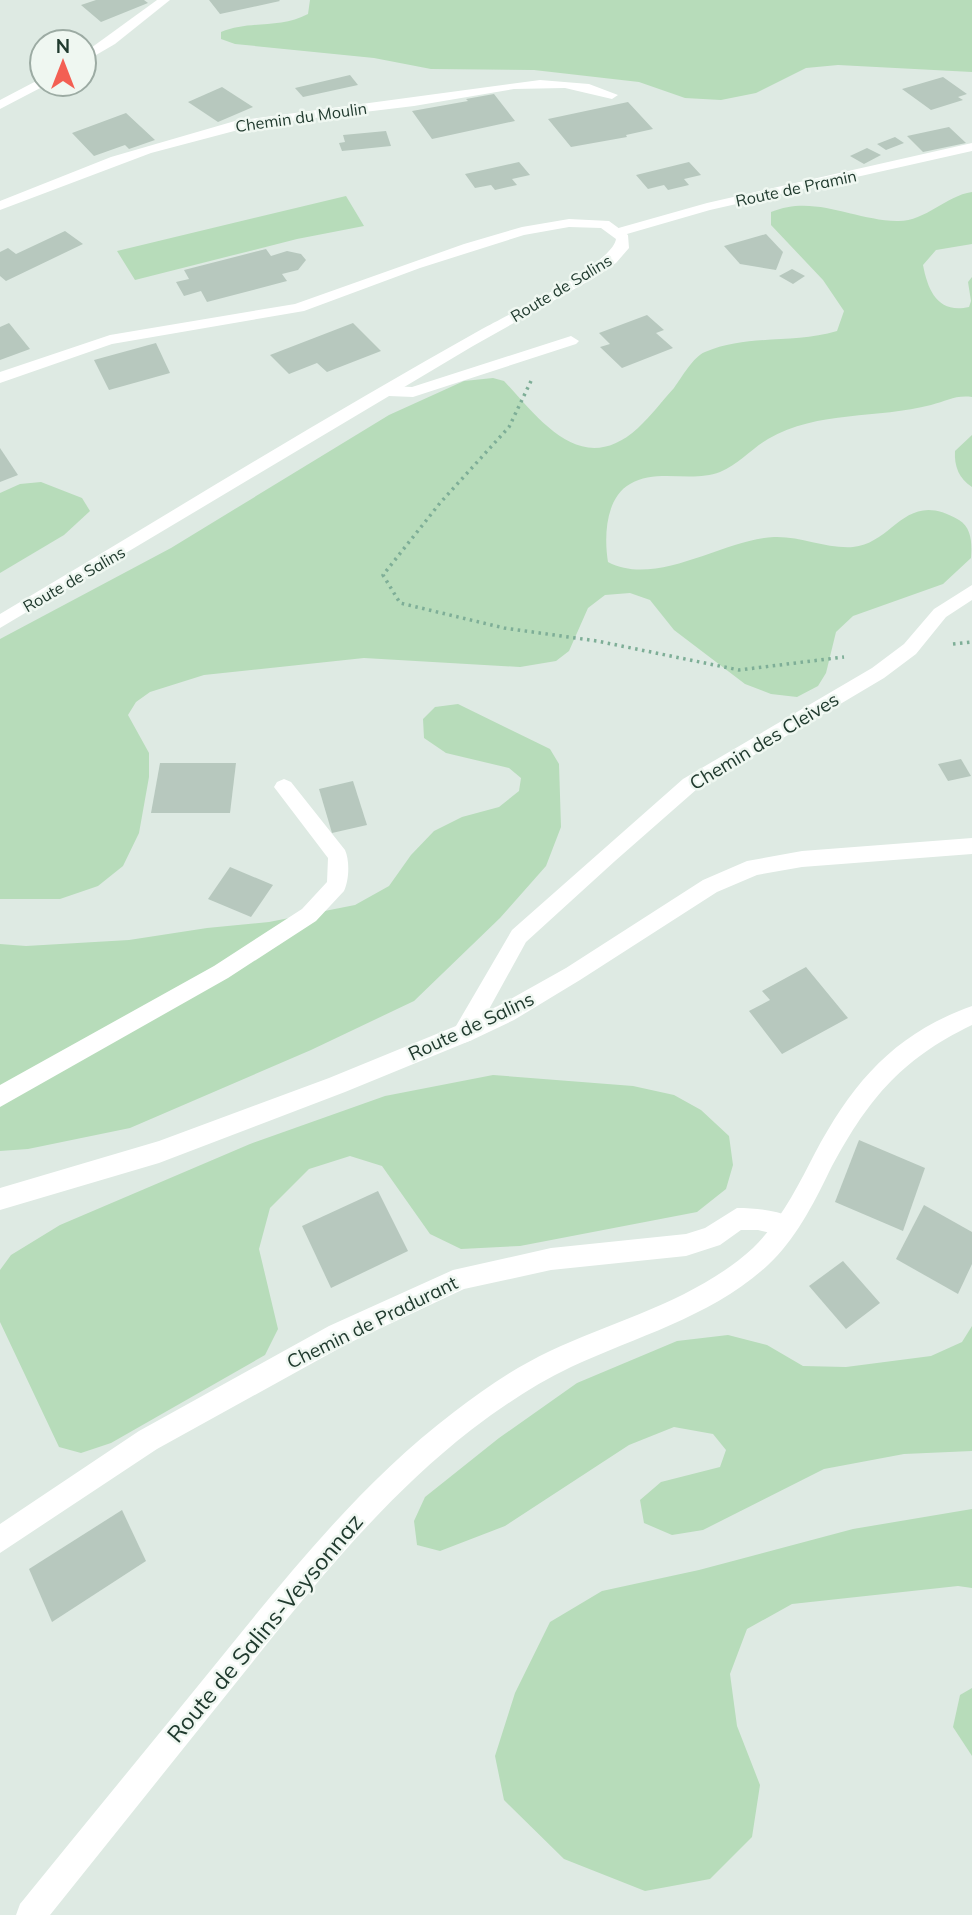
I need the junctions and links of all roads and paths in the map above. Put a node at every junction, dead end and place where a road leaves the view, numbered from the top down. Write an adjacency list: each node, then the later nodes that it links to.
1 (164, 0): 2 (street)
2 (98, 49)
3 (28, 90): 5 (street)
4 (612, 95): 7 (street, Chemin du Moulin)
5 (0, 105)
6 (972, 147): 8 (street, Route de Pramin)
7 (0, 206)
8 (620, 232): 11 (street, Route de Salins); 12 (street, Route de Salins)
9 (571, 341): 10 (street)
10 (544, 352): 12 (street); 15 (path)
11 (0, 378)
12 (389, 391): 14 (street, Route de Salins)
13 (972, 591): 15 (street, Chemin des Cleives)
14 (0, 622)
15 (910, 649): 19 (street, Chemin des Cleives)
16 (284, 787): 20 (street)
17 (972, 846): 19 (street, Route de Salins)
18 (972, 1015): 22 (street, Route de Salins-Veysonnaz)
19 (464, 1033): 21 (street, Route de Salins)
20 (0, 1097)
21 (0, 1199)
22 (784, 1225): 23 (street, Chemin de Pradurant); 24 (street, Route de Salins-Veysonnaz)
23 (0, 1540)
24 (31, 1915)

